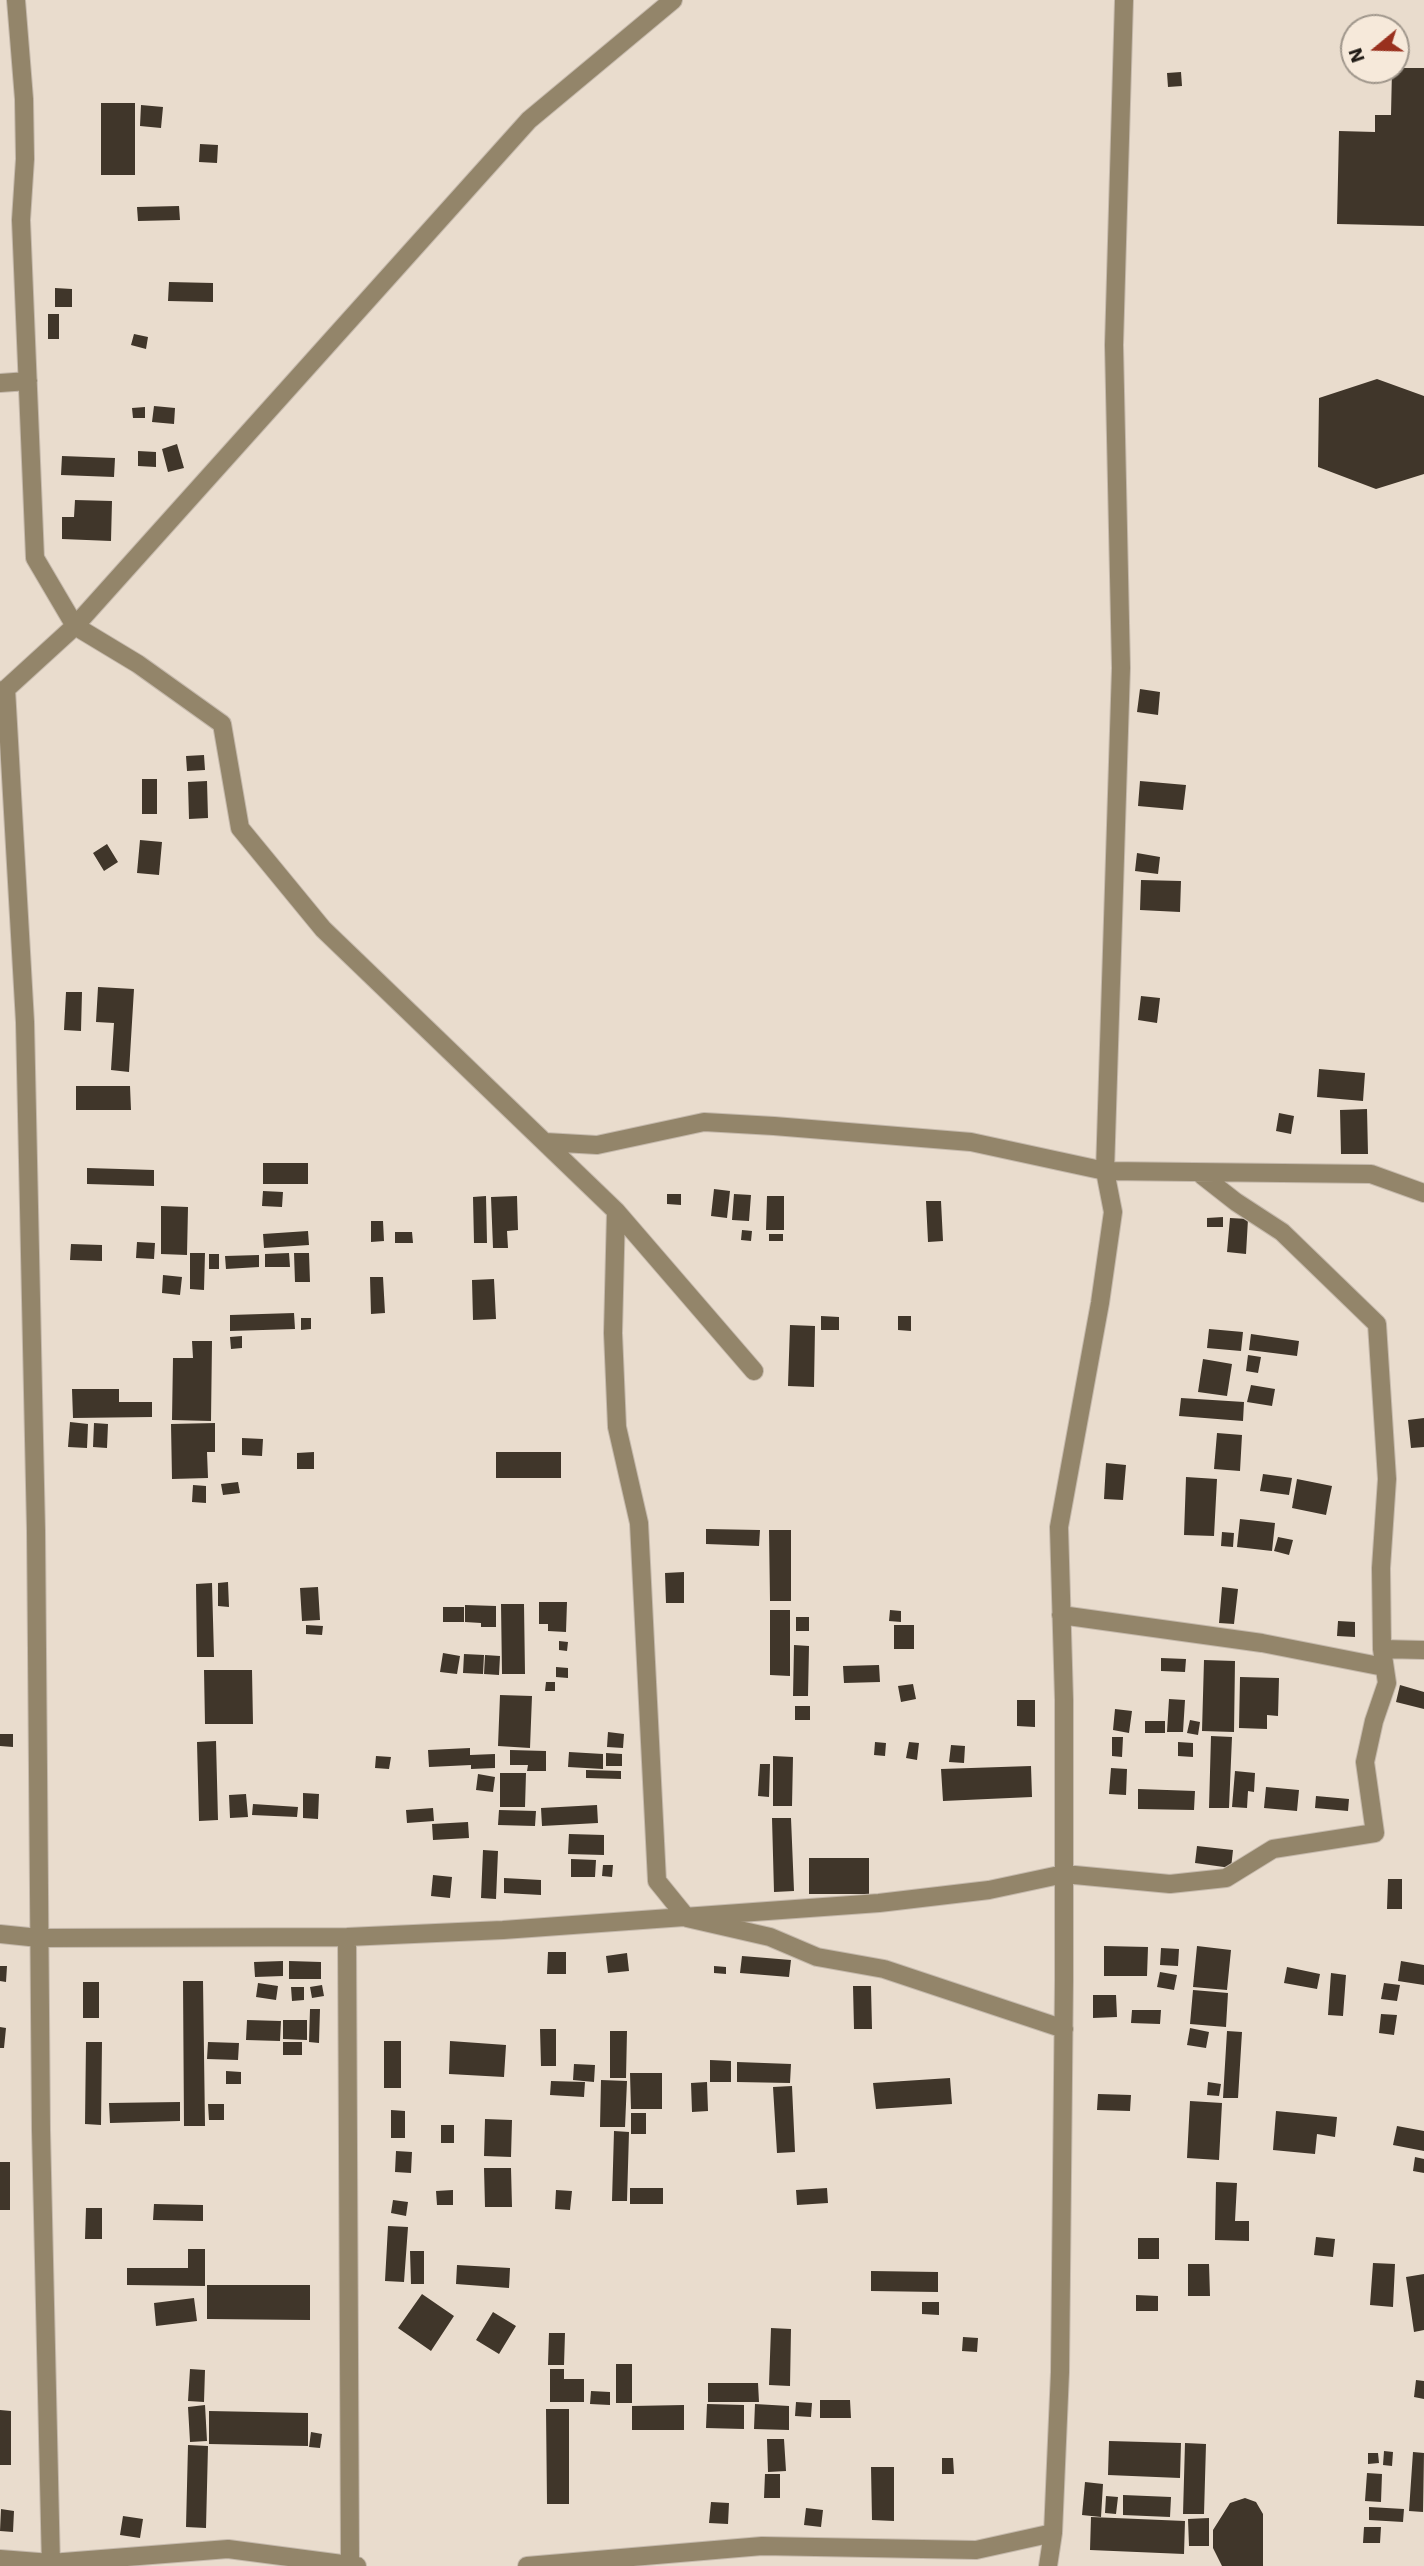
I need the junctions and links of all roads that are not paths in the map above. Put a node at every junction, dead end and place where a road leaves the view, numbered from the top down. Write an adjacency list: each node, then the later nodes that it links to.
1 (16, 0): 4 (street)
2 (673, 0): 6 (street)
3 (1124, 0): 9 (street)
4 (28, 381): 5 (street); 6 (street)
5 (0, 383)
6 (75, 626): 7 (street); 8 (street)
7 (3, 690): 21 (street)
8 (545, 1142): 9 (street); 12 (street)
9 (1105, 1171): 10 (street); 14 (street)
10 (1199, 1174): 11 (street); 16 (street)
11 (1424, 1193)
12 (616, 1211): 13 (street); 18 (street)
13 (754, 1371)
14 (1061, 1615): 16 (street); 17 (street)
15 (1424, 1650): 16 (street)
16 (1383, 1658): 17 (street)
17 (1064, 1874): 18 (street); 22 (street)
18 (687, 1918): 20 (street); 22 (street)
19 (0, 1934): 21 (street)
20 (347, 1937): 21 (street); 26 (street)
21 (40, 1938): 25 (street)
22 (1064, 2029): 23 (street)
23 (1053, 2533): 29 (street); 30 (street)
24 (0, 2559): 25 (street)
25 (51, 2565): 26 (street)
26 (350, 2565): 27 (street)
27 (357, 2566)
28 (527, 2566): 29 (street)
29 (535, 2566)
30 (1048, 2566)

